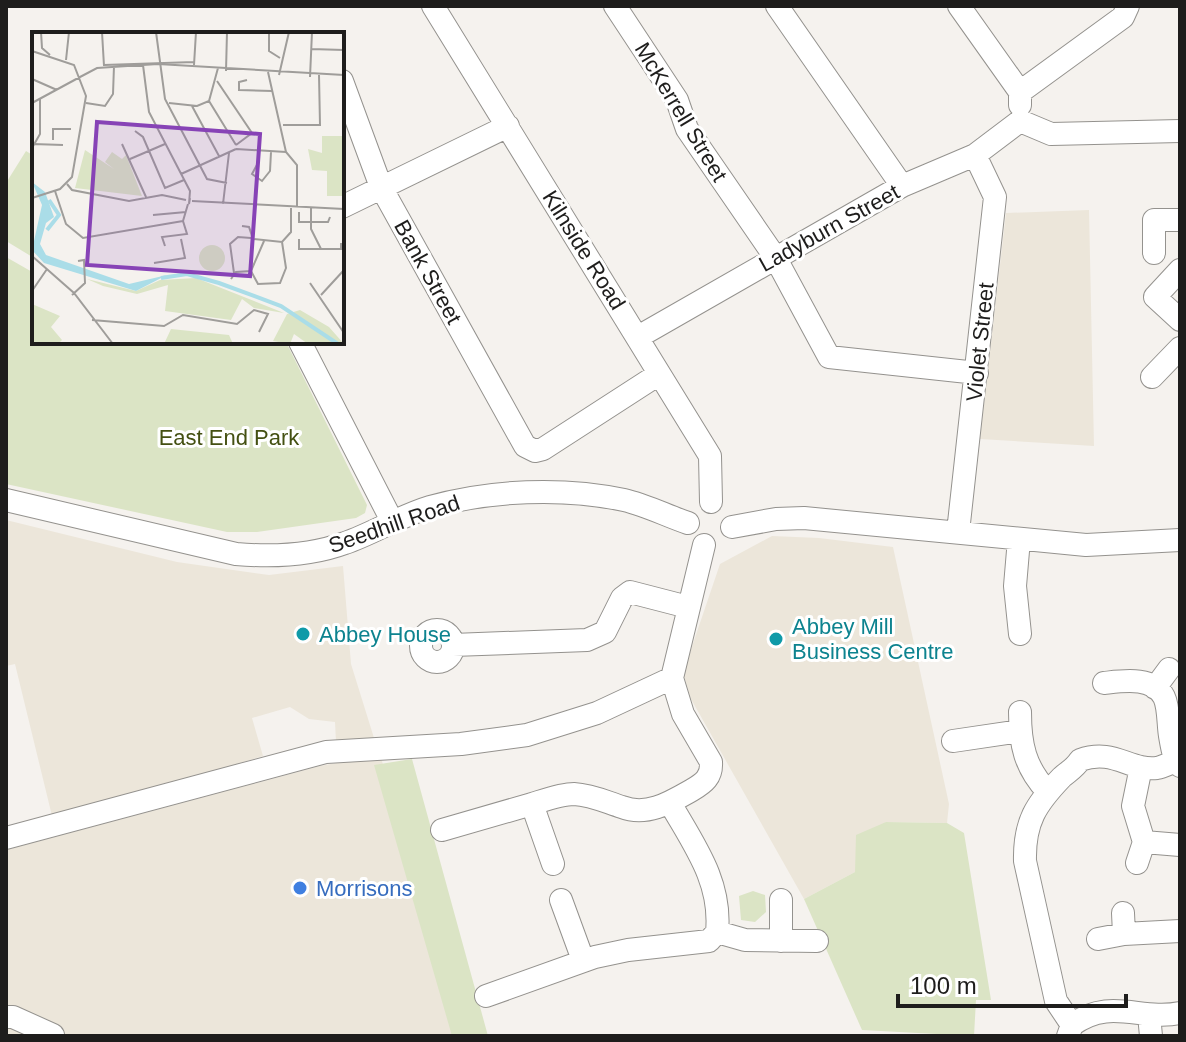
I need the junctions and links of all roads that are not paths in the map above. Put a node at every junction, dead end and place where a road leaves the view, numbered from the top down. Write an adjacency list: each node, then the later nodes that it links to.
1 (433, 6): 9 (street, Kilnside Road)
2 (615, 6): 17 (street, McKerrell Street)
3 (777, 6): 12 (street)
4 (959, 6): 7 (street)
5 (1128, 6): 7 (street)
6 (344, 86): 13 (street, Bank Street)
7 (1020, 92): 8 (street)
8 (1020, 121): 10 (street); 11 (street, Ladyburn Street)
9 (508, 126): 13 (street); 20 (street, Kilnside Road)
10 (1180, 131)
11 (975, 155): 12 (street, Ladyburn Street); 23 (street, Violet Street)
12 (902, 186): 17 (street, Ladyburn Street)
13 (381, 187): 14 (street); 24 (street, Bank Street)
14 (344, 206)
15 (1180, 220): 16 (street)
16 (1154, 253)
17 (775, 257): 20 (street, Ladyburn Street); 23 (street, McKerrell Street)
18 (1180, 270): 19 (street)
19 (1180, 320)
20 (638, 337): 24 (street, Kilnside Road)
21 (301, 344): 28 (street)
22 (1180, 348): 25 (street)
23 (977, 373): 31 (street, Violet Street)
24 (659, 374): 27 (street, Kilnside Road)
25 (1152, 377)
26 (6, 500): 28 (street, Seedhill Road)
27 (711, 502): 29 (street); 30 (street)
28 (392, 521): 29 (street, Seedhill Road)
29 (688, 523): 34 (street)
30 (732, 527): 31 (street); 34 (street)
31 (958, 532): 32 (street)
32 (1019, 539): 33 (street); 36 (street)
33 (1180, 540)
34 (704, 545): 35 (street)
35 (688, 607): 37 (street); 39 (street)
36 (1020, 634)
37 (453, 645)
38 (1169, 669): 41 (street)
39 (672, 678): 46 (street); 49 (street)
40 (1104, 683): 41 (street)
41 (1155, 688): 43 (street)
42 (953, 741): 45 (street)
43 (1178, 764): 44 (street)
44 (1141, 767): 45 (street); 50 (street)
45 (1047, 791): 64 (street)
46 (670, 803): 47 (street); 55 (street)
47 (532, 804): 48 (street); 51 (street)
48 (442, 830)
49 (6, 838)
50 (1180, 845)
51 (553, 864)
52 (561, 900): 59 (street)
53 (781, 900): 57 (street)
54 (1180, 931): 56 (street)
55 (717, 932): 57 (street); 59 (street)
56 (1098, 939)
57 (781, 941): 58 (street)
58 (817, 941)
59 (583, 960): 60 (street)
60 (486, 996)
61 (1180, 1013): 63 (street)
62 (6, 1017): 65 (street)
63 (1150, 1025): 64 (street)
64 (1070, 1030)
65 (53, 1035)

